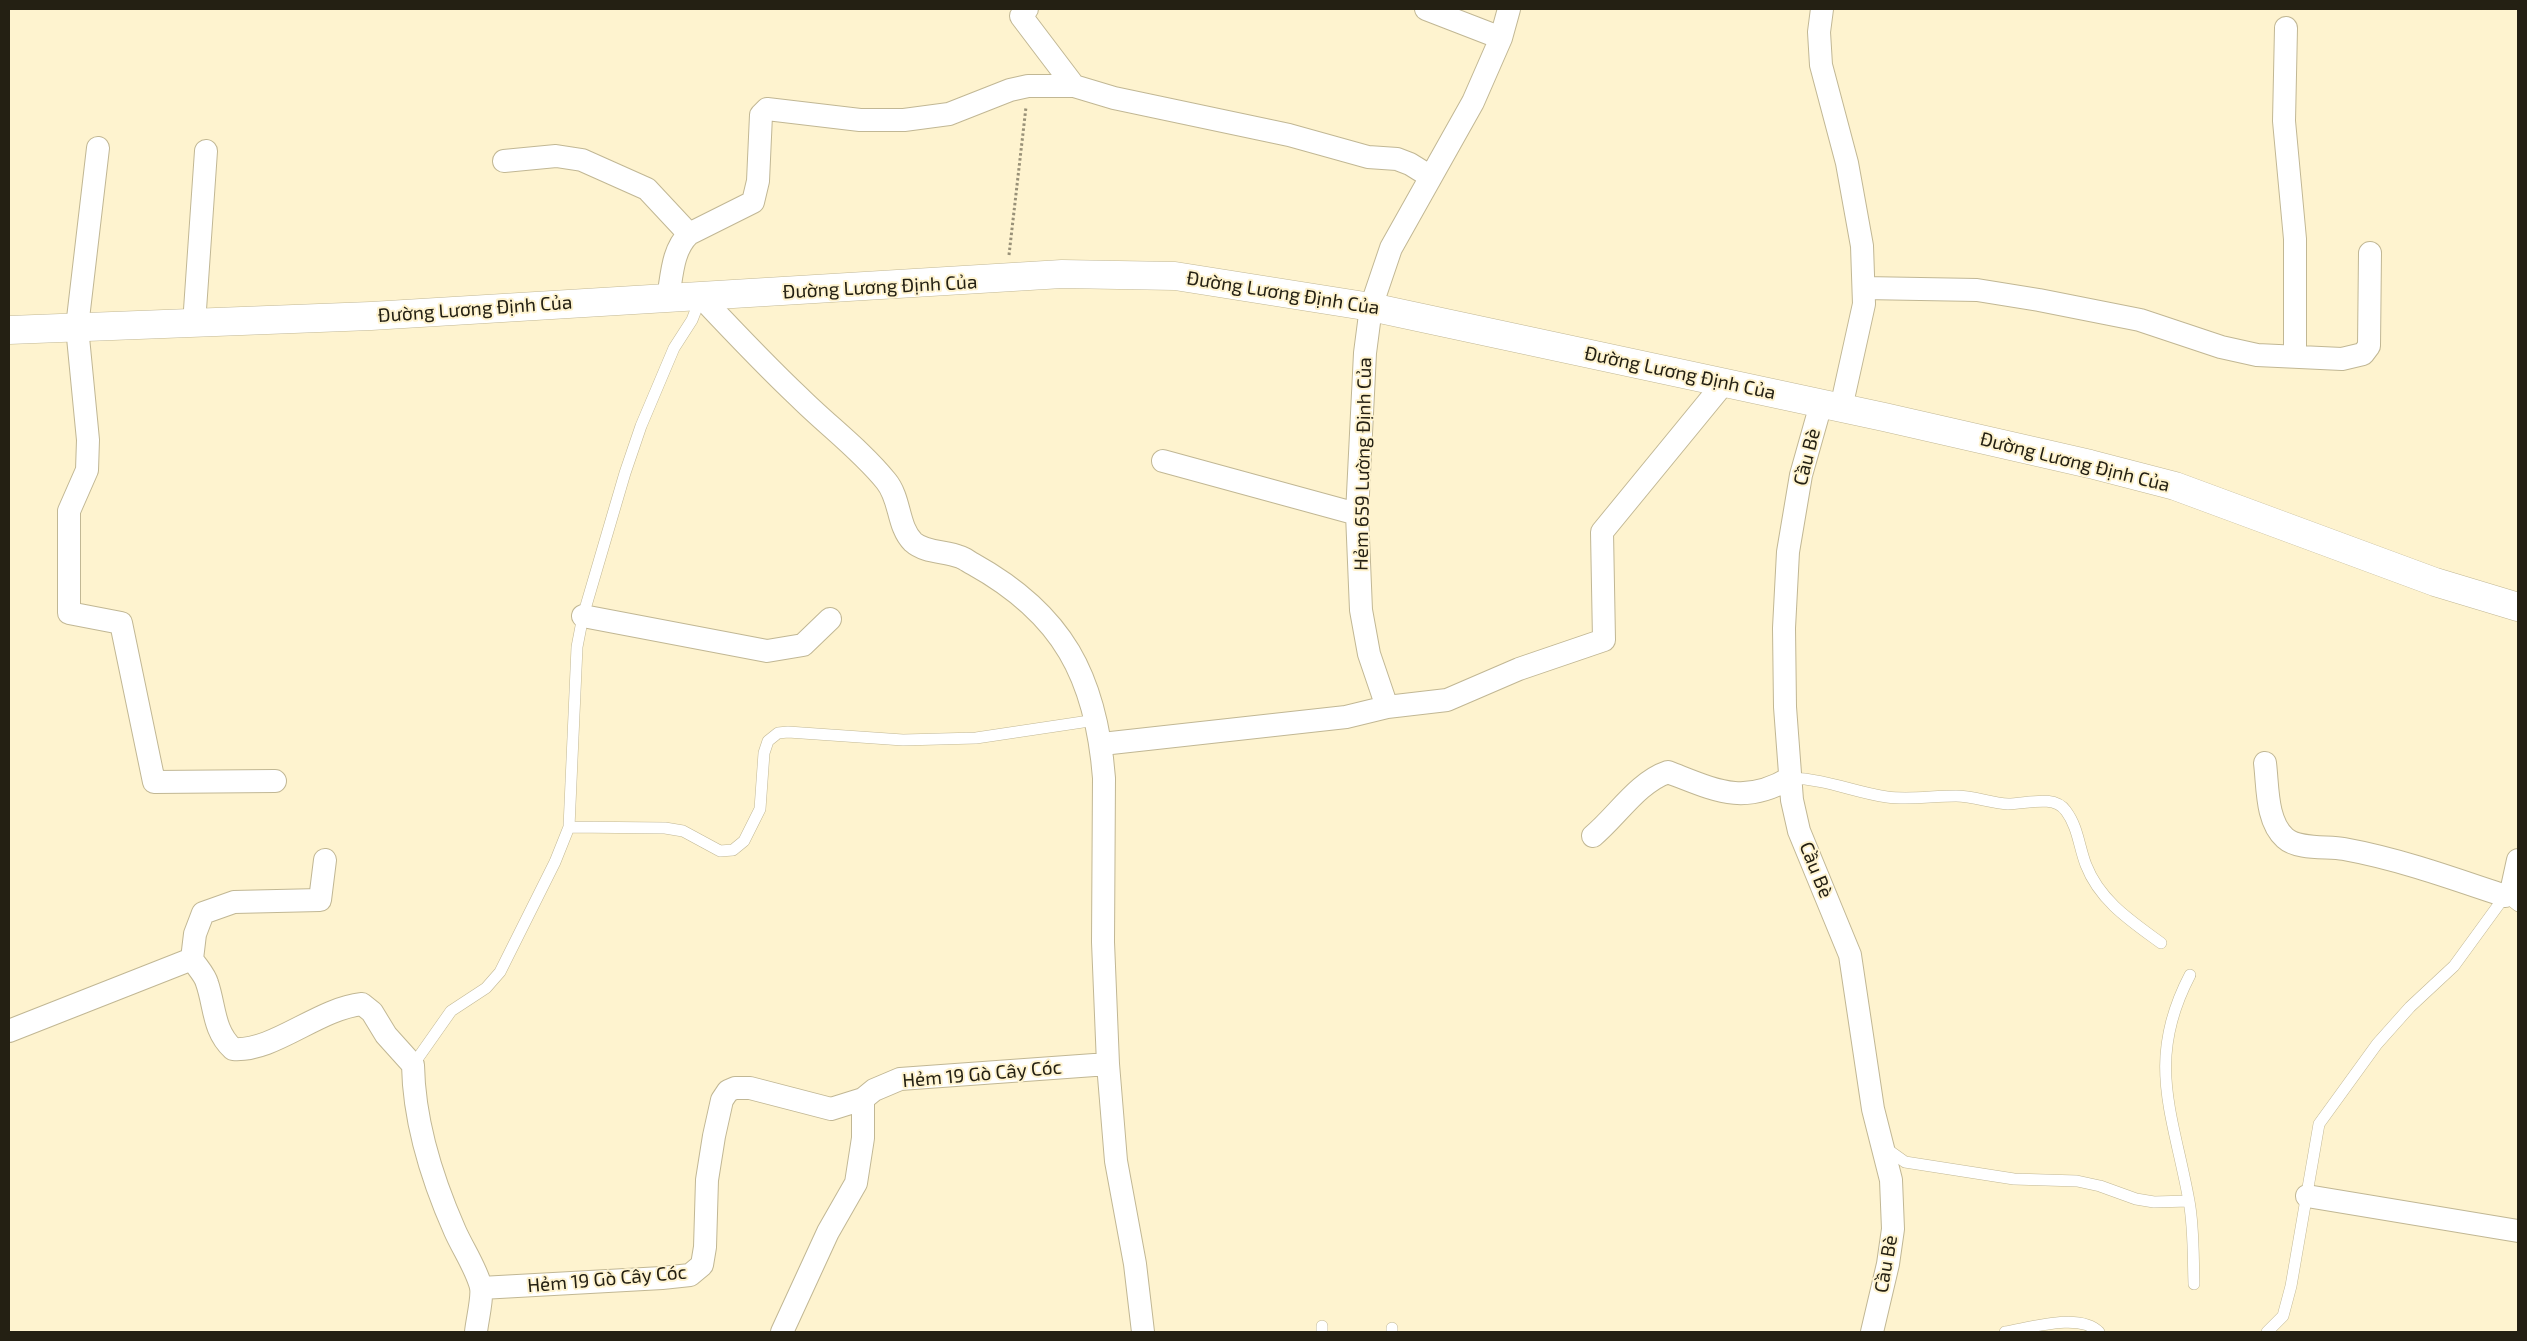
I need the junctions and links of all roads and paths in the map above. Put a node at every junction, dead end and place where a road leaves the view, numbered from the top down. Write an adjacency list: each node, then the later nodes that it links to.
1 (1027, 9): 8 (street)
2 (1426, 9): 6 (street)
3 (1509, 9): 6 (street, Hẻm 659 Lường Định Của)
4 (1822, 9): 16 (street, Cầu Bè)
5 (2286, 28): 23 (street)
6 (1501, 38): 12 (street, Hẻm 659 Lường Định Của)
7 (1028, 86): 8 (street); 13 (street); 15 (path)
8 (1074, 86): 12 (street)
9 (98, 148): 21 (street)
10 (206, 151): 20 (street)
11 (504, 161): 13 (street)
12 (1431, 177): 19 (street, Hẻm 659 Lường Định Của)
13 (689, 234): 18 (street)
14 (2370, 254): 23 (street)
15 (1006, 279): 17 (street, Đường Lương Định Của); 19 (street, Đường Lương Định Của)
16 (1864, 288): 23 (street); 25 (street, Cầu Bè)
17 (701, 297): 18 (street, Đường Lương Định Của); 29 (lane); 32 (street)
18 (668, 298): 20 (street, Đường Lương Định Của)
19 (1371, 307): 24 (street, Đường Lương Định Của); 27 (street, Hẻm 659 Lường Định Của)
20 (194, 324): 21 (street, Đường Lương Định Của)
21 (77, 327): 22 (street, Đường Lương Định Của); 36 (street)
22 (9, 330)
23 (2295, 355)
24 (1724, 383): 25 (street, Đường Lương Định Của); 31 (street)
25 (1831, 406): 28 (street, Đường Lương Định Của); 35 (street, Cầu Bè)
26 (1163, 461): 27 (street)
27 (1358, 514): 31 (street, Hẻm 659 Lường Định Của)
28 (2518, 607)
29 (583, 616): 30 (street); 37 (lane)
30 (830, 619)
31 (1387, 707): 33 (street)
32 (1096, 720): 33 (street); 37 (lane)
33 (1102, 744): 46 (street)
34 (2265, 763): 41 (street)
35 (1790, 778): 38 (street); 42 (lane); 49 (street, Cầu Bè)
36 (274, 781)
37 (569, 826): 47 (lane)
38 (1593, 836)
39 (325, 860): 43 (street)
40 (2518, 860): 41 (street)
41 (2511, 901): 50 (lane)
42 (2161, 943)
43 (192, 959): 45 (street); 47 (street)
44 (2190, 975): 51 (lane)
45 (9, 1031)
46 (1108, 1064): 48 (street, Hẻm 19 Gò Cây Cóc); 57 (street)
47 (413, 1065): 54 (street)
48 (863, 1099): 54 (street, Hẻm 19 Gò Cây Cóc); 56 (street)
49 (1880, 1145): 51 (lane); 58 (street, Cầu Bè)
50 (2307, 1196): 52 (street); 61 (lane)
51 (2189, 1201): 53 (lane)
52 (2518, 1231)
53 (2194, 1284)
54 (481, 1288): 55 (street)
55 (476, 1332)
56 (782, 1332)
57 (1143, 1332)
58 (1872, 1332)
59 (2005, 1332): 60 (lane)
60 (2099, 1332)
61 (2267, 1332)

